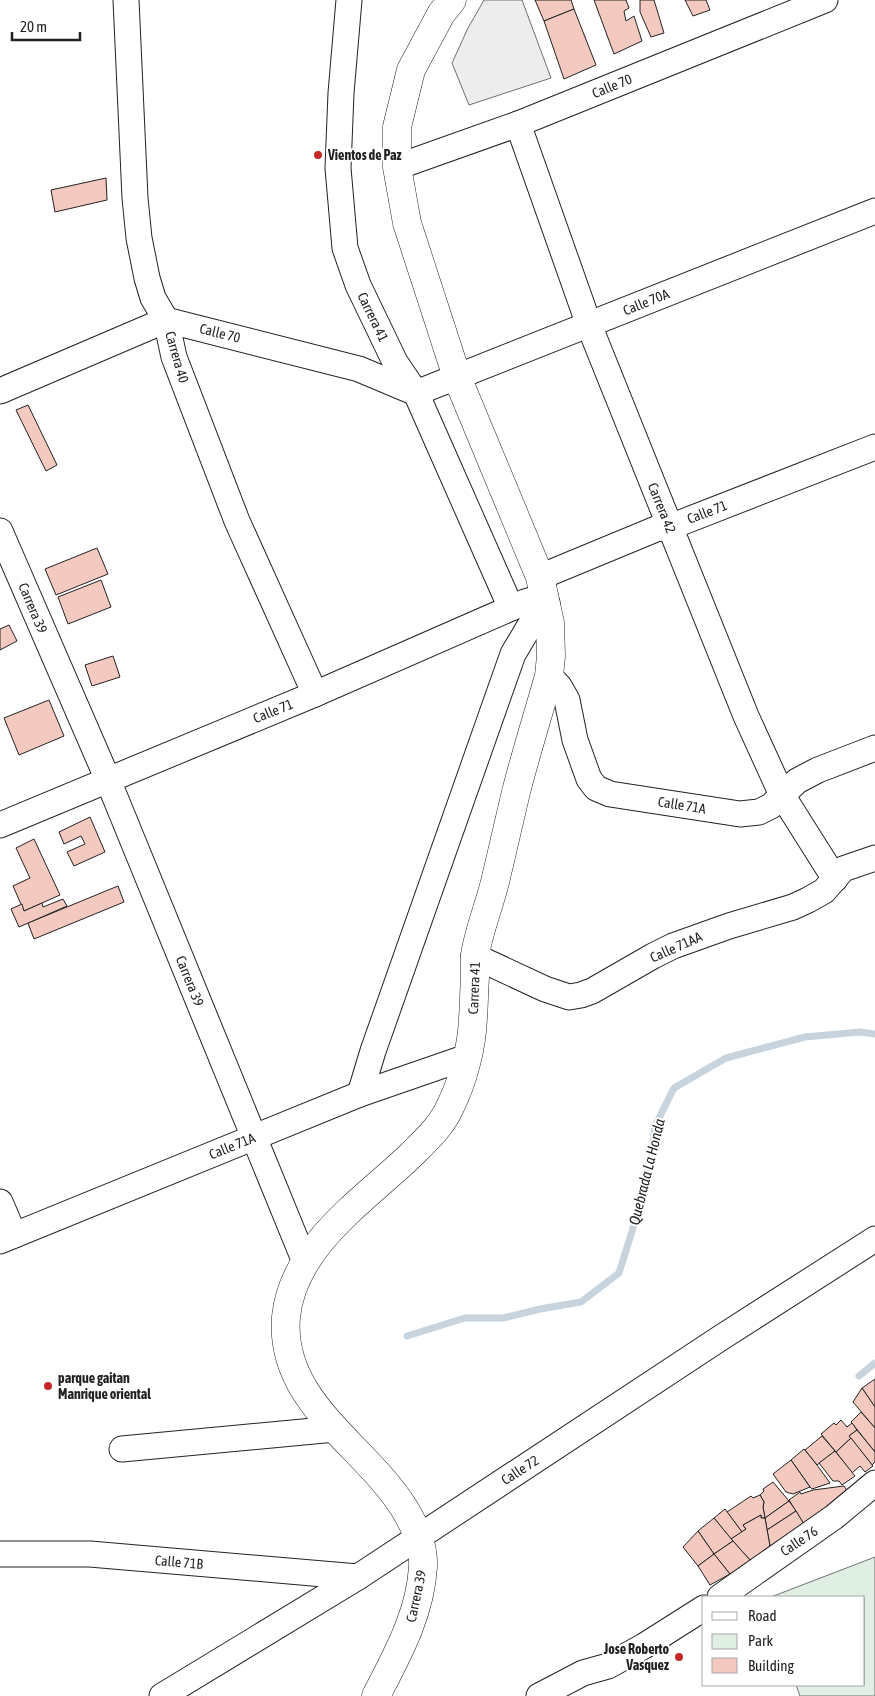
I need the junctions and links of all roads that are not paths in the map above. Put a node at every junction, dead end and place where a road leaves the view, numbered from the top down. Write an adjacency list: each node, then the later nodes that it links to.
1 (126, 0): 8 (street, Carrera 40)
2 (349, 0): 12 (street, Carrera 41)
3 (452, 0): 6 (main road, Carrera 41)
4 (825, 0): 5 (street, Calle 70)
5 (518, 124): 6 (street, Calle 70); 9 (street, Carrera 42)
6 (397, 167): 10 (main road, Carrera 41)
7 (875, 211): 9 (street, Calle 70A)
8 (166, 320): 11 (street); 12 (street, Calle 70); 19 (street, Carrera 40)
9 (589, 325): 10 (street, Calle 70A); 14 (street, Carrera 42)
10 (457, 377): 12 (street, Calle 70A); 16 (main road, Carrera 41)
11 (0, 390)
12 (416, 393): 17 (street, Carrera 41)
13 (875, 447): 14 (street, Calle 71)
14 (670, 527): 16 (street, Calle 71); 22 (street, Carrera 42)
15 (0, 531): 21 (street, Carrera 39)
16 (544, 592): 17 (street, Calle 71); 18 (main road, Carrera 41); 28 (street)
17 (511, 608): 19 (street, Calle 71)
18 (549, 676): 22 (street, Calle 71A); 26 (main road, Carrera 41)
19 (315, 694): 21 (street, Calle 71)
20 (875, 748): 22 (street, Calle 71A)
21 (108, 780): 23 (street, Calle 71); 29 (street, Carrera 39)
22 (782, 795): 25 (street, Carrera 42)
23 (0, 825)
24 (875, 858): 25 (street, Calle 71AA)
25 (835, 879): 26 (street, Calle 71AA)
26 (474, 956): 27 (main road, Carrera 41)
27 (467, 1057): 28 (street, Calle 71A); 33 (main road, Carrera 41)
28 (360, 1094): 29 (street, Calle 71A)
29 (254, 1137): 31 (street, Calle 71A); 33 (street, Carrera 39)
30 (0, 1202): 31 (street)
31 (7, 1238)
32 (875, 1239): 37 (street, Calle 72)
33 (305, 1262): 34 (main road, Carrera 39)
34 (335, 1429): 35 (street); 37 (main road, Carrera 39)
35 (122, 1449)
36 (875, 1483): 40 (street, Calle 76)
37 (419, 1536): 39 (street, Calle 72); 43 (main road, Carrera 39)
38 (0, 1554): 39 (street, Calle 71B)
39 (358, 1577): 42 (street, Calle 72)
40 (721, 1596)
41 (702, 1609): 44 (street)
42 (162, 1696)
43 (376, 1696)
44 (539, 1696)

